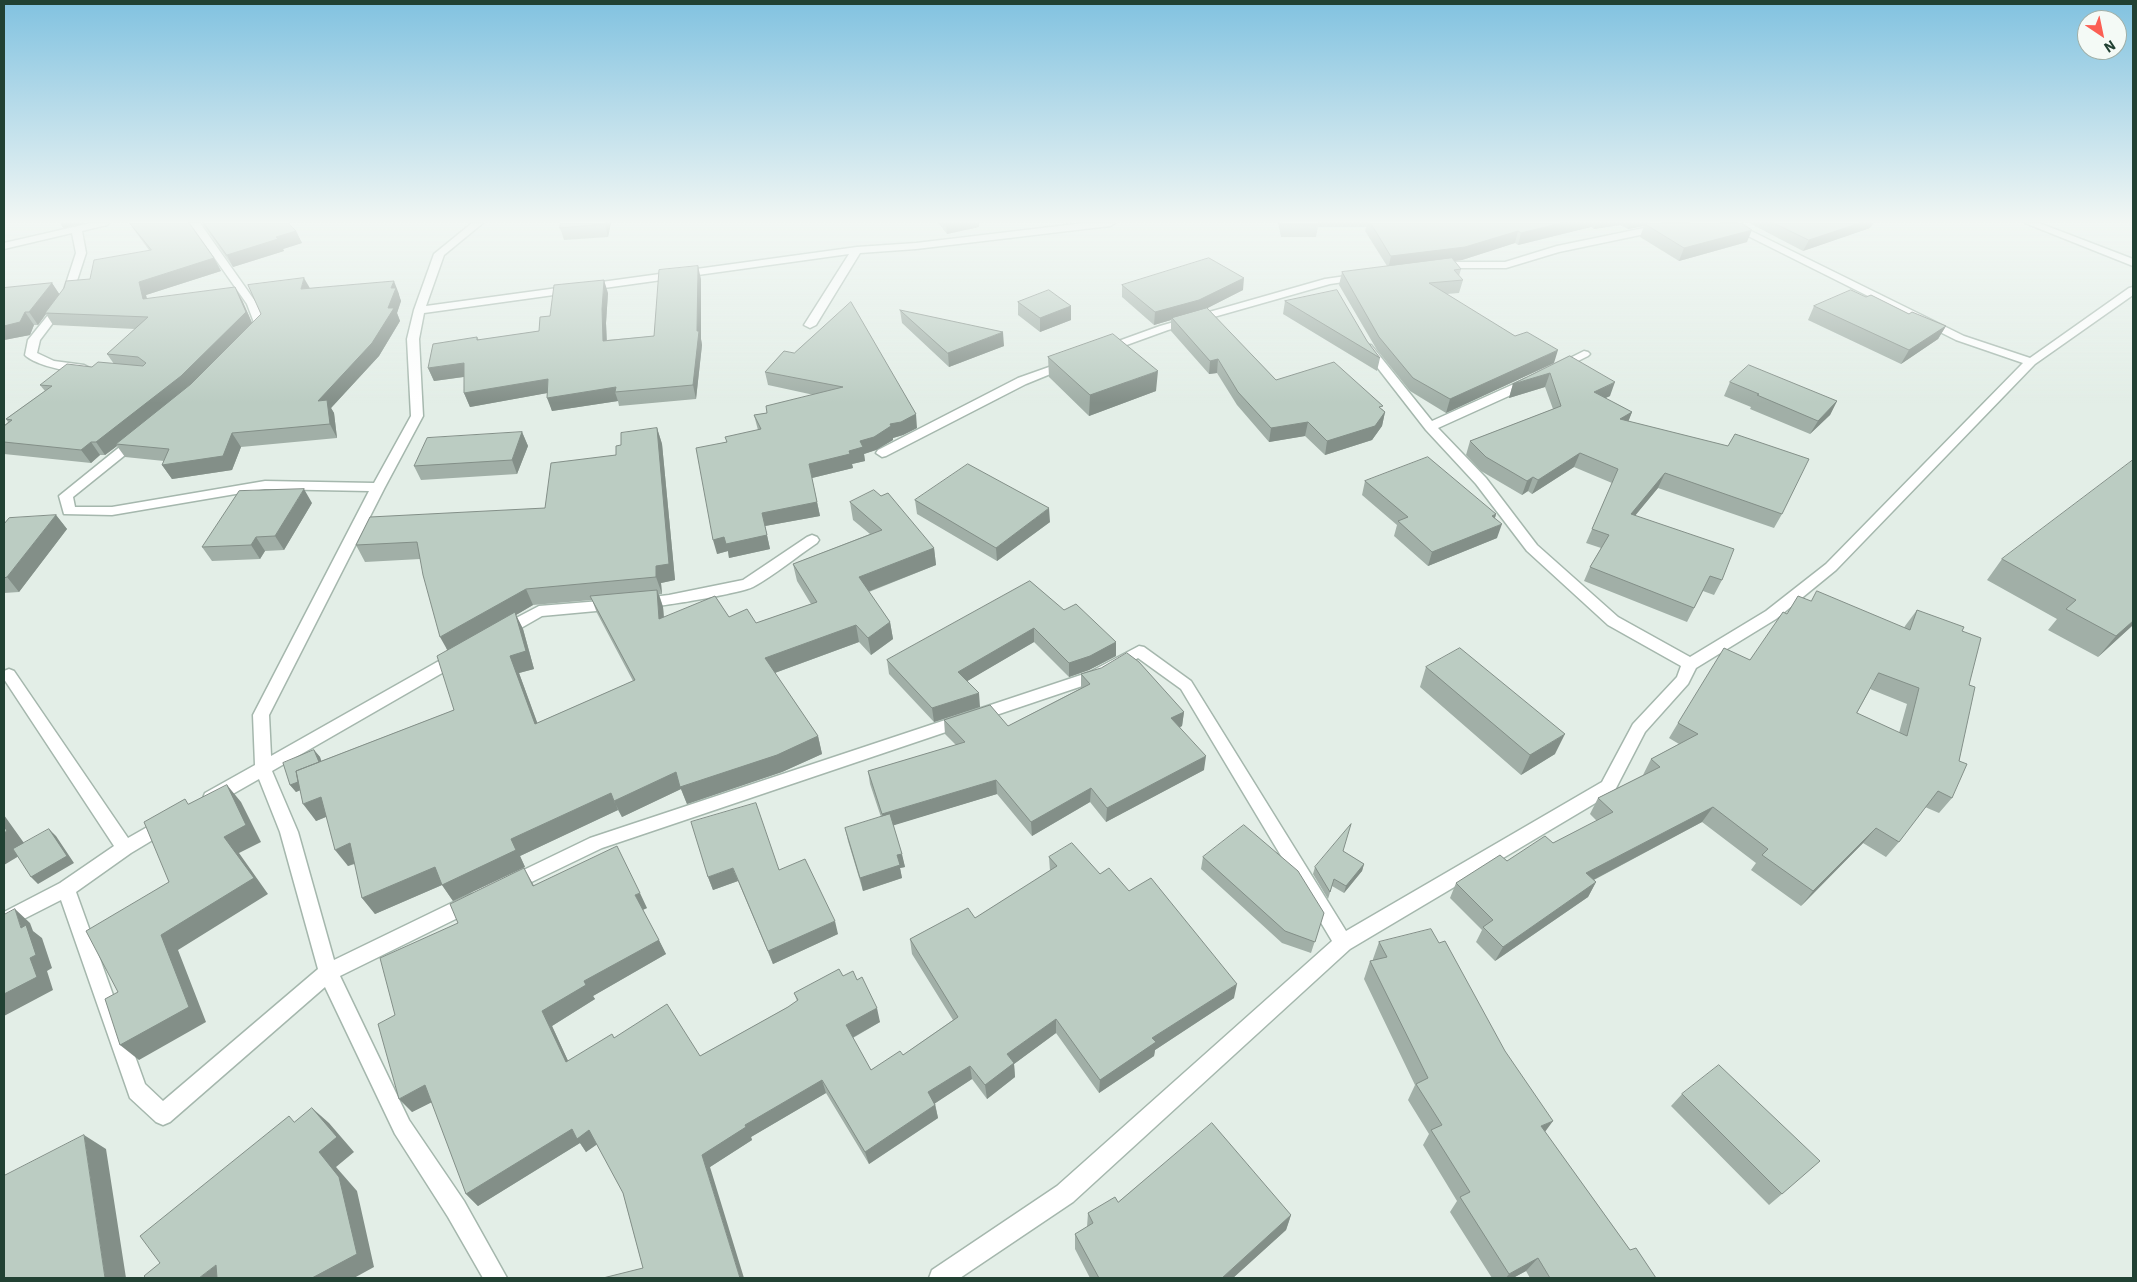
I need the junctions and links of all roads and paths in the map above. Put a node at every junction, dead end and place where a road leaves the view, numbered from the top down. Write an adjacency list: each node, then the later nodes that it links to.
1 (71, 283): 19 (street)
2 (237, 283): 14 (street)
3 (429, 283): 11 (street)
4 (617, 283): 11 (street)
5 (837, 283): 12 (street)
6 (1323, 283): 15 (street)
7 (1330, 283): 10 (street)
8 (1848, 283): 18 (street)
9 (2133, 290): 18 (street)
10 (1338, 297)
11 (419, 310): 23 (street)
12 (810, 326)
13 (1361, 336): 20 (street)
14 (240, 346)
15 (1093, 354)
16 (1584, 354): 20 (street)
17 (1075, 361): 22 (street)
18 (2032, 362): 27 (street)
19 (98, 370)
20 (1430, 427): 27 (street)
21 (148, 430): 23 (street)
22 (882, 453)
23 (378, 488): 29 (street)
24 (812, 540): 25 (street)
25 (488, 640)
26 (470, 650): 29 (street)
27 (1690, 664): 35 (street)
28 (9, 674): 32 (street)
29 (263, 768): 30 (street); 36 (street)
30 (194, 808)
31 (176, 818): 32 (street)
32 (124, 848): 33 (street)
33 (66, 889): 34 (street); 36 (street)
34 (4, 921)
35 (1343, 943): 36 (street); 38 (street)
36 (328, 972): 37 (street)
37 (496, 1278)
38 (940, 1278)

